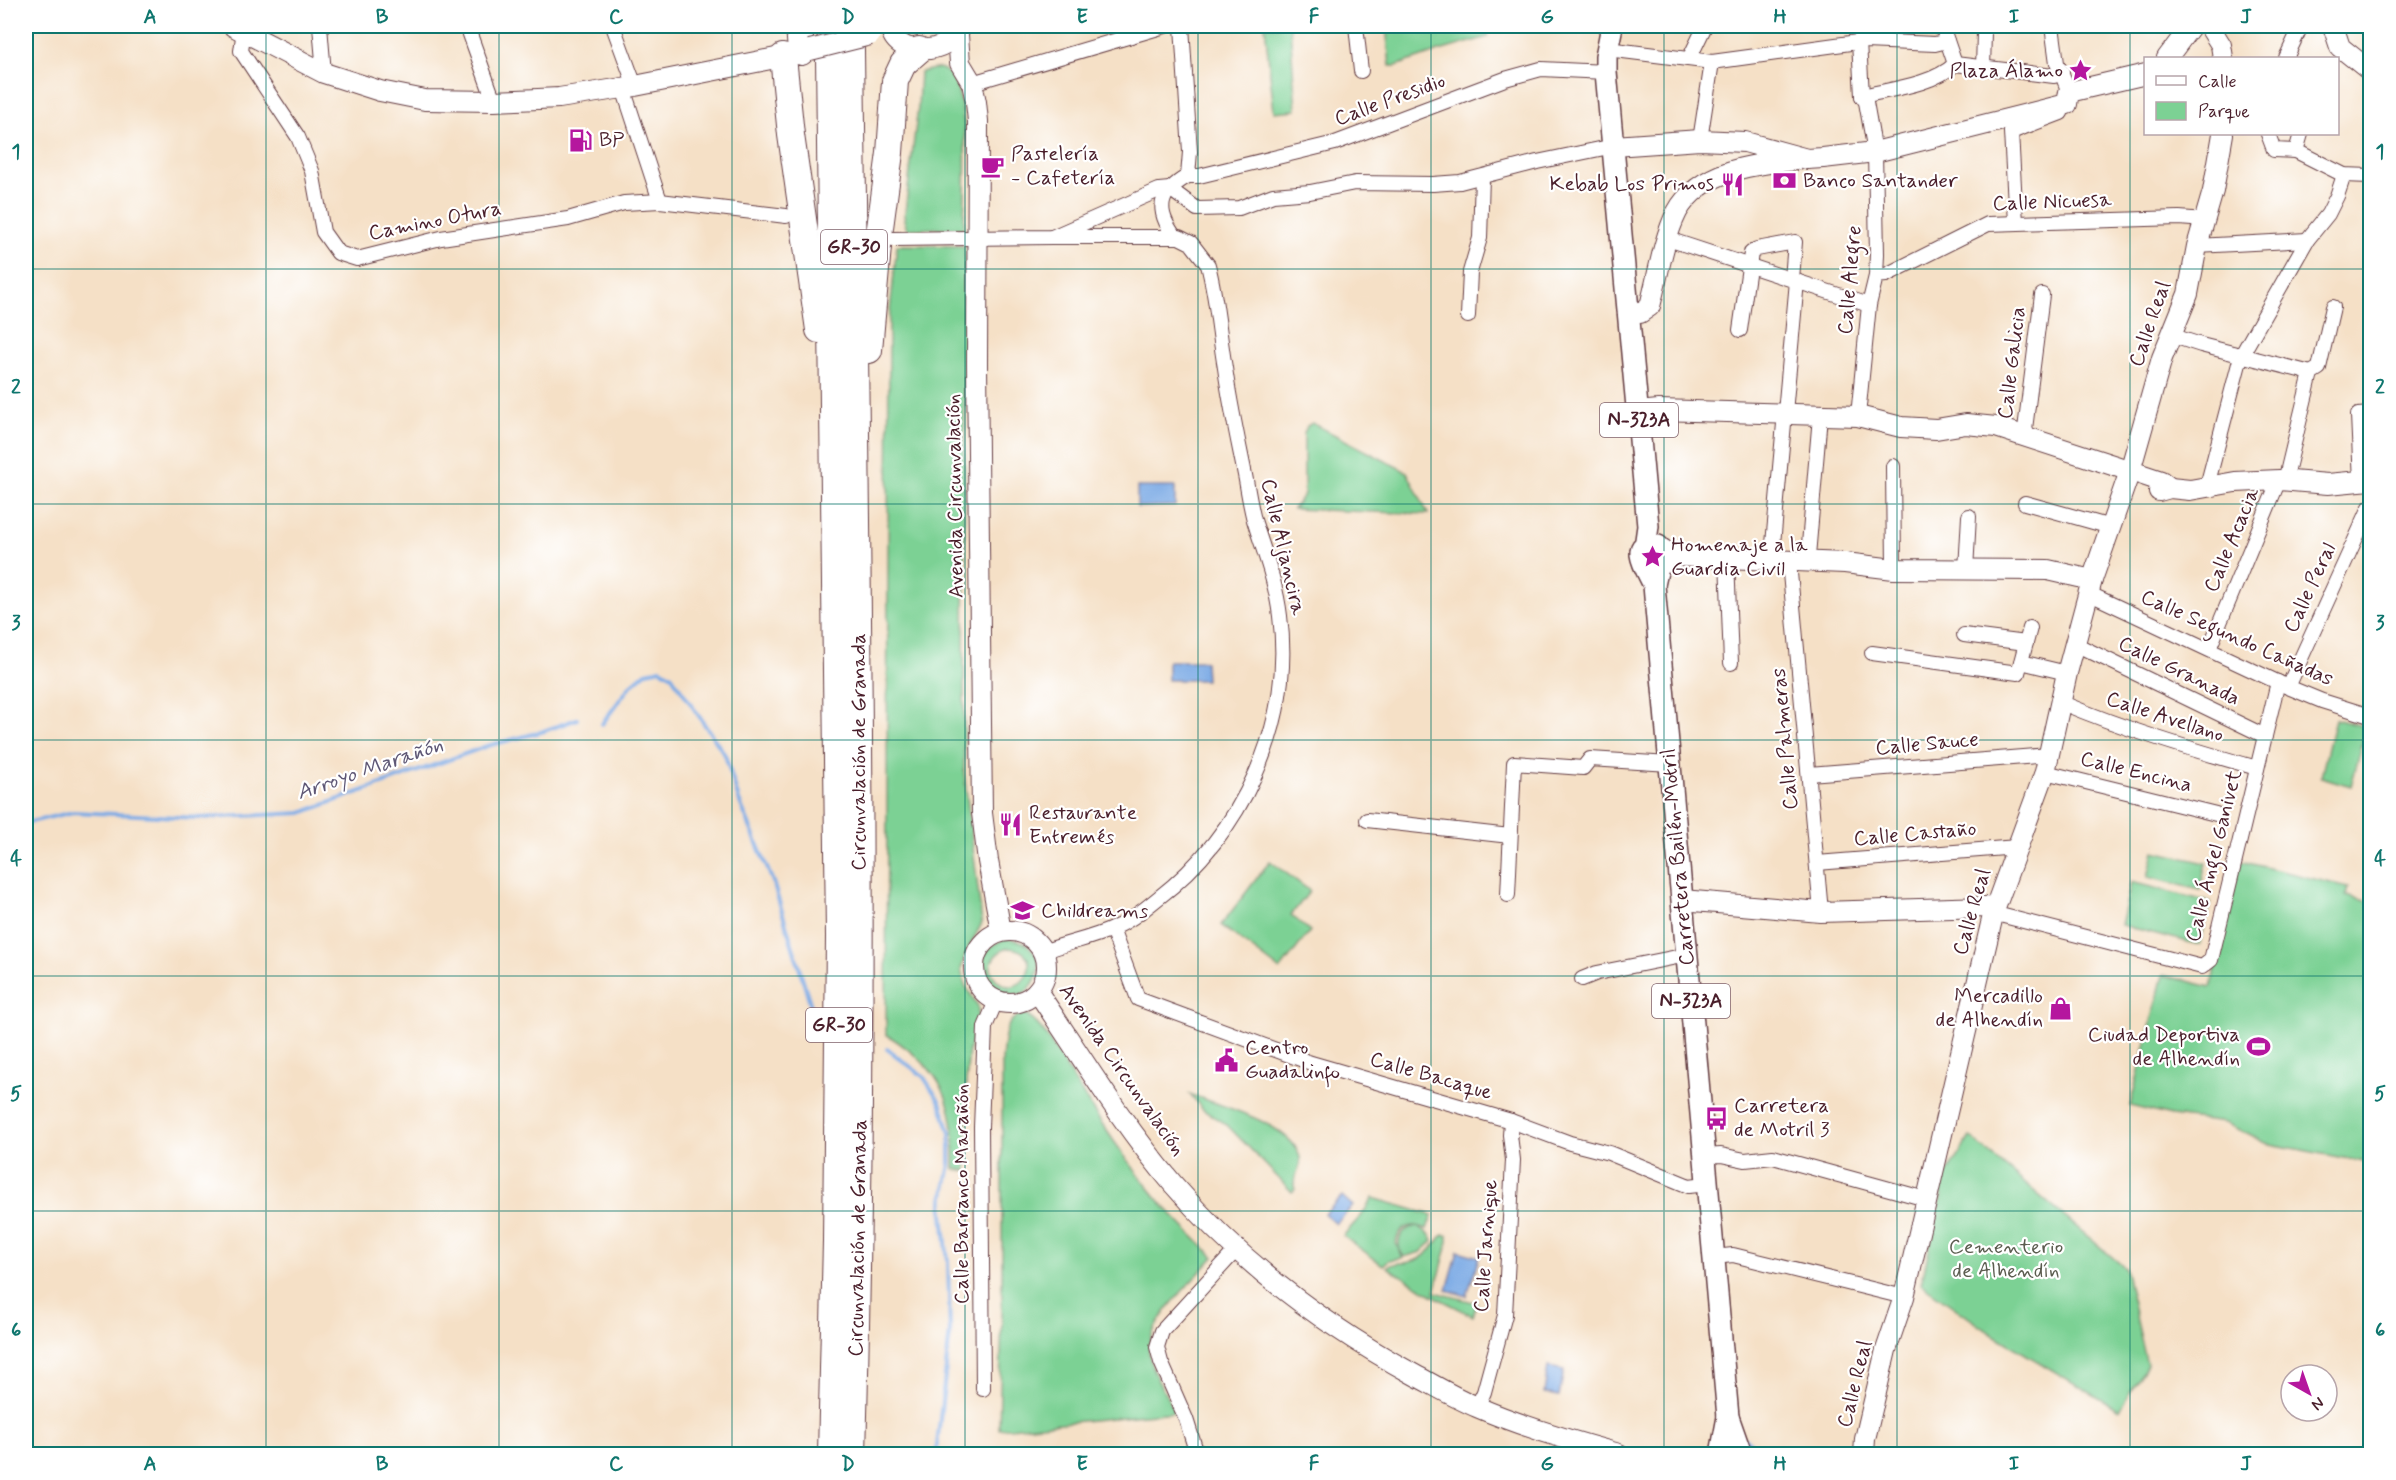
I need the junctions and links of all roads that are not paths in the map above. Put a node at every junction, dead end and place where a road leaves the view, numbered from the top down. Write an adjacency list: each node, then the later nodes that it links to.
1 (320, 26): 38 (street)
2 (467, 26): 44 (street)
3 (614, 26): 41 (street)
4 (798, 26): 20 (highway)
5 (1165, 26): 40 (street)
6 (1182, 26): 54 (street)
7 (1356, 26): 34 (street)
8 (1612, 26): 24 (main road, Carretera Bailén-Motril / N-323A)
9 (1705, 26): 29 (street)
10 (1866, 26): 21 (street, Calle Alegre)
11 (1942, 26): 22 (street)
12 (2052, 26): 35 (street)
13 (2191, 26): 26 (street)
14 (2209, 26): 27 (street)
15 (2301, 26): 28 (street)
16 (2333, 26): 25 (street)
17 (239, 27): 38 (street); 59 (street, Camino Otura)
18 (959, 30): 23 (street); 31 (street, Avenida Circunvalación)
19 (1984, 32): 33 (street)
20 (843, 40): 23 (street, Avenida Circunvalación); 41 (street); 90 (highway, Circunvalación de Granada / GR-30); 90 (highway); 92 (highway, Circunvalación de Granada / GR-30)
21 (1862, 41): 22 (street); 30 (street); 42 (street, Calle Alegre)
22 (1947, 41): 32 (street)
23 (926, 49): 31 (street, Avenida Circunvalación); 92 (highway)
24 (1607, 49): 29 (street); 37 (main road, Carretera Bailén-Motril / N-323A)
25 (2337, 53): 36 (street)
26 (2168, 57)
27 (2223, 57)
28 (2286, 57)
29 (1689, 59): 30 (street)
30 (1712, 62): 48 (street)
31 (960, 63): 40 (street, Avenida Circunvalación)
32 (1955, 64): 33 (street); 42 (street)
33 (1983, 69): 35 (street)
34 (1361, 71)
35 (2061, 71): 43 (street)
36 (2370, 71)
37 (1606, 72): 49 (main road, Carretera Bailén-Motril / N-323A); 54 (street, Calle Presidio)
38 (324, 73): 44 (street)
39 (2144, 74): 43 (street)
40 (972, 83): 67 (street, Avenida Circunvalación)
41 (629, 87): 44 (street); 59 (street)
42 (1862, 96): 51 (street, Calle Alegre)
43 (2068, 98): 51 (street); 64 (street)
44 (494, 101)
45 (2223, 135): 62 (street, Calle Real)
46 (2268, 135): 50 (street)
47 (2301, 135): 50 (street)
48 (1700, 140): 49 (street); 52 (street)
49 (1606, 147): 56 (street); 79 (main road, Carretera Bailén-Motril / N-323A)
50 (2296, 151): 53 (street)
51 (1875, 152): 52 (street); 74 (street, Calle Alegre)
52 (1807, 159): 70 (street)
53 (2344, 175): 55 (street); 71 (street)
54 (1188, 176): 57 (street)
55 (2370, 176)
56 (1482, 177): 57 (street); 80 (street)
57 (1170, 189): 58 (street); 60 (street)
58 (1143, 197): 60 (street); 65 (street)
59 (660, 201): 61 (street, Camino Otura)
60 (1162, 206): 63 (street)
61 (786, 216)
62 (2205, 220): 64 (street, Calle Nicuesa); 72 (street, Calle Real)
63 (1164, 222): 66 (street, Calle Aljancira); 68 (street)
64 (2016, 223): 74 (street, Calle Nicuesa)
65 (1052, 237): 67 (street); 68 (street)
66 (1176, 237): 68 (street); 134 (street, Calle Aljancira)
67 (979, 238): 69 (street); 135 (street, Avenida Circunvalación)
68 (1154, 238)
69 (893, 239)
70 (1668, 239): 73 (street); 79 (street)
71 (2307, 240): 72 (street); 83 (street)
72 (2197, 246): 82 (street, Calle Real)
73 (1749, 265): 75 (street); 75 (street); 81 (street)
74 (1876, 276): 77 (street, Calle Alegre)
75 (1795, 280): 77 (street); 86 (street)
76 (2042, 295): 91 (street, Calle Galicia)
77 (1869, 305): 89 (street, Calle Alegre)
78 (2333, 307): 84 (street, Calle Acacia)
79 (1629, 313): 85 (main road, Carretera Bailén-Motril / N-323A)
80 (1468, 316)
81 (1740, 330)
82 (2170, 335): 83 (street); 94 (street, Calle Real)
83 (2241, 356): 84 (street); 97 (street)
84 (2311, 373): 95 (street, Calle Acacia)
85 (1638, 412): 86 (street); 102 (main road, Carretera Bailén-Motril / N-323A)
86 (1785, 414): 88 (street); 103 (street)
87 (2370, 414): 96 (street)
88 (1820, 416): 89 (street); 103 (street)
89 (1858, 416): 91 (street)
90 (833, 420): 151 (highway, Circunvalación de Granada / GR-30)
91 (2024, 437): 94 (street)
92 (856, 445): 152 (highway, Circunvalación de Granada / GR-30)
93 (1893, 466): 105 (street)
94 (2127, 478): 97 (street); 101 (street, Calle Real)
95 (2282, 480): 96 (street); 97 (street); 112 (street, Calle Acacia)
96 (2366, 481)
97 (2207, 486)
98 (2025, 502): 101 (street)
99 (2370, 507): 117 (street, Calle Peral)
100 (1969, 516): 106 (street)
101 (2111, 527): 107 (street, Calle Real)
102 (1657, 556): 104 (street); 122 (main road, Carretera Bailén-Motril / N-323A)
103 (1789, 558): 104 (street); 105 (street); 124 (street, Calle Palmeras)
104 (1727, 559): 115 (street)
105 (1894, 569): 106 (street)
106 (1966, 570): 107 (street)
107 (2090, 587): 111 (street, Calle Real); 112 (street, Calle Segundo Cañadas)
108 (2030, 628): 110 (street)
109 (1964, 634): 110 (street)
110 (2026, 643): 114 (street)
111 (2075, 644): 116 (street, Calle Real); 120 (street, Calle Granada)
112 (2209, 649): 117 (street, Calle Segundo Cañadas)
113 (1872, 653): 114 (street)
114 (2021, 662): 116 (street)
115 (1731, 663)
116 (2067, 673): 118 (street, Calle Real)
117 (2283, 685): 119 (street, Calle Segundo Cañadas); 120 (street, Calle Ángel Ganivet)
118 (2060, 702): 121 (street, Calle Real); 123 (street, Calle Avellano)
119 (2368, 711)
120 (2265, 736): 123 (street, Calle Ángel Ganivet)
121 (2047, 763): 124 (street, Calle Sauce); 125 (street, Calle Encina); 128 (street, Calle Real)
122 (1670, 764): 127 (street); 131 (main road, Carretera Bailén-Motril / N-323A)
123 (2257, 768): 132 (street, Calle Ángel Ganivet)
124 (1809, 774): 129 (street, Calle Palmeras)
125 (2216, 814)
126 (1367, 820): 127 (street)
127 (1510, 836): 130 (street)
128 (2016, 847): 129 (street, Calle Castaño); 132 (street, Calle Real)
129 (1817, 863): 133 (street, Calle Palmeras)
130 (1508, 895)
131 (1682, 900): 133 (street); 137 (main road, Carretera Bailén-Motril / N-323A)
132 (1995, 911): 133 (street); 144 (street, Calle Real)
133 (1821, 912)
134 (1112, 929): 136 (street, Calle Aljancira); 141 (street, Calle Bacaque)
135 (1001, 931): 136 (street); 140 (street)
136 (1043, 952): 139 (street)
137 (1687, 955): 138 (street); 142 (main road, Carretera Bailén-Motril / N-323A)
138 (1582, 979)
139 (1037, 991): 140 (street); 145 (street, Avenida Circunvalación)
140 (996, 1001): 148 (street, Calle Barranco Marañón)
141 (1512, 1121): 143 (street, Calle Bacaque); 149 (street, Calle Jarnique)
142 (1705, 1156): 143 (main road, Carretera Bailén-Motril / N-323A); 144 (street)
143 (1707, 1184): 146 (main road, Carretera Bailén-Motril / N-323A)
144 (1926, 1199): 147 (street, Calle Real)
145 (1237, 1249): 149 (street, Avenida Circunvalación); 153 (street)
146 (1714, 1257): 147 (street); 150 (main road, Carretera Bailén-Motril / N-323A)
147 (1904, 1297): 157 (street, Calle Real)
148 (983, 1389)
149 (1477, 1407): 154 (street, Avenida Circunvalación)
150 (1728, 1417): 155 (main road, Carretera Bailén-Motril / N-323A); 156 (main road, Carretera Bailén-Motril / N-323A)
151 (831, 1455)
152 (853, 1455)
153 (1197, 1455)
154 (1619, 1455)
155 (1721, 1455)
156 (1741, 1455)
157 (1864, 1455)

